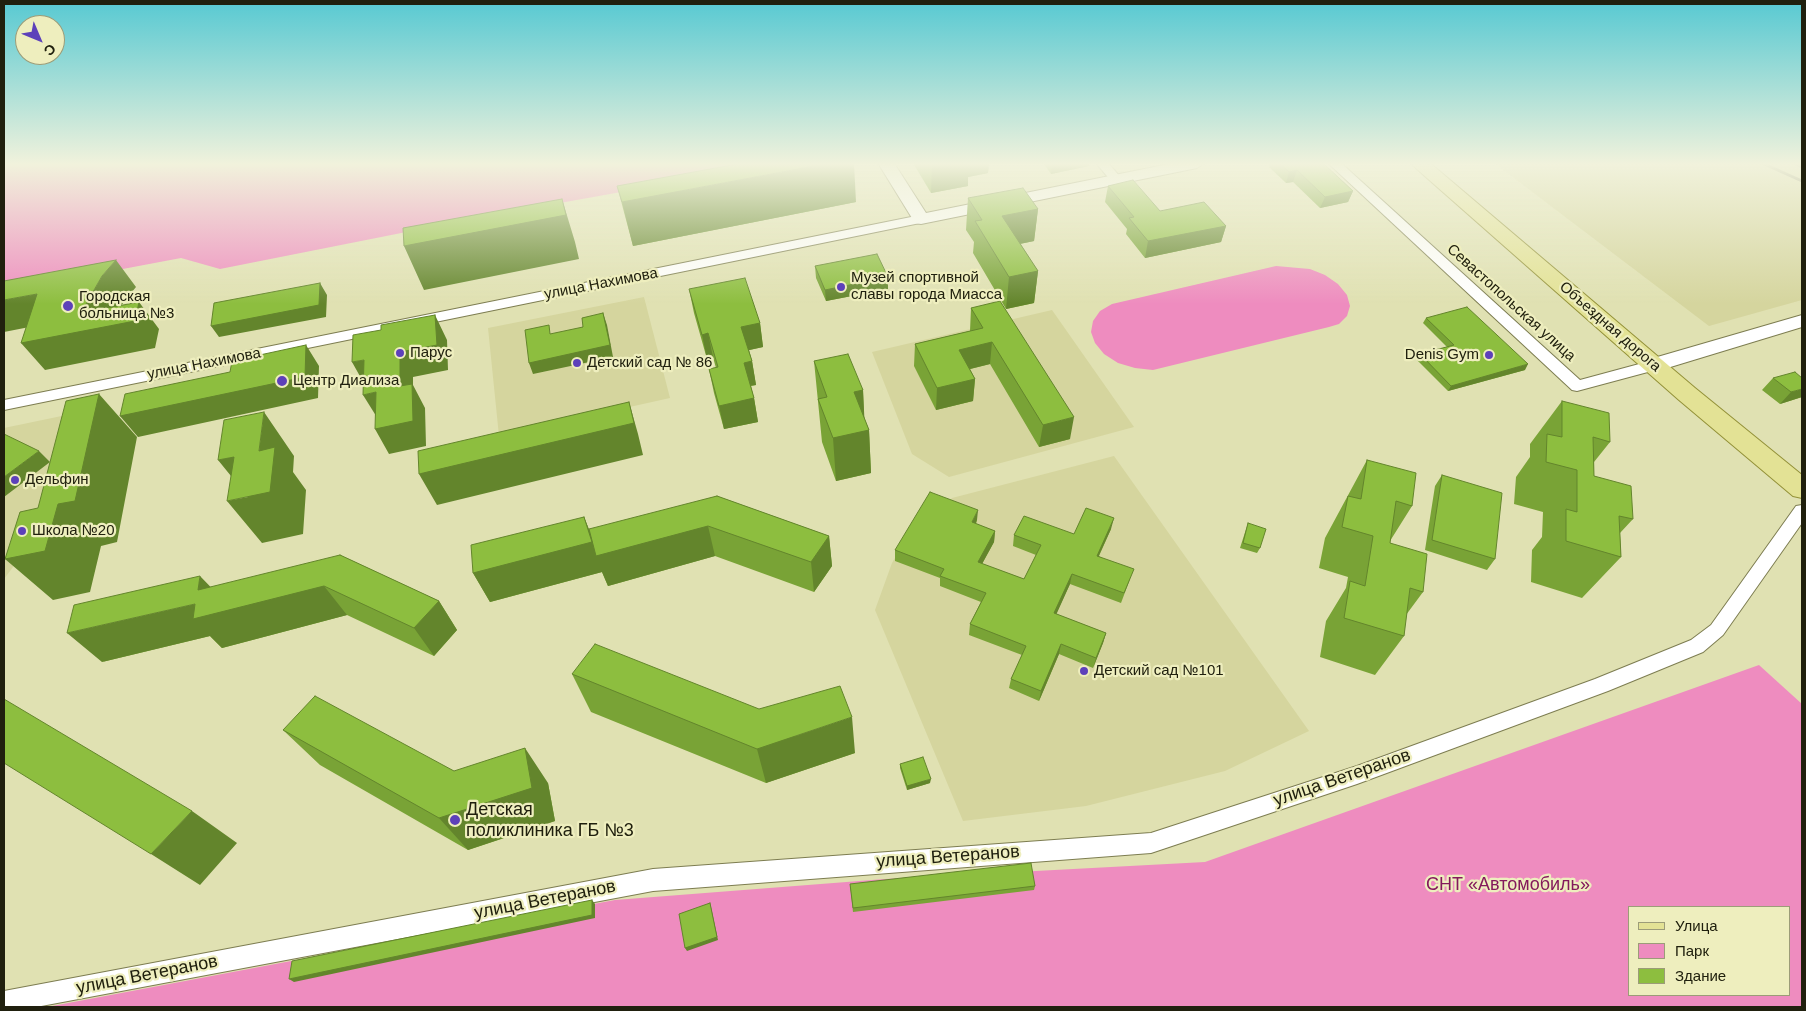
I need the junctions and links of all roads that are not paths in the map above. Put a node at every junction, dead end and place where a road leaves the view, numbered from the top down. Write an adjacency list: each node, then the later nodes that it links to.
1 (915, 210): 5 (street)
2 (964, 210): 5 (street, улица Нахимова)
3 (1385, 210): 7 (street, Севастопольская улица)
4 (1474, 210): 7 (main road, Объездная дорога)
5 (921, 219): 8 (street, улица Нахимова)
6 (1802, 321): 7 (street)
7 (1654, 365): 9 (main road, Объездная дорога)
8 (4, 405)
9 (1802, 489)
10 (1802, 511): 11 (street, улица Ветеранов)
11 (4, 1002)

